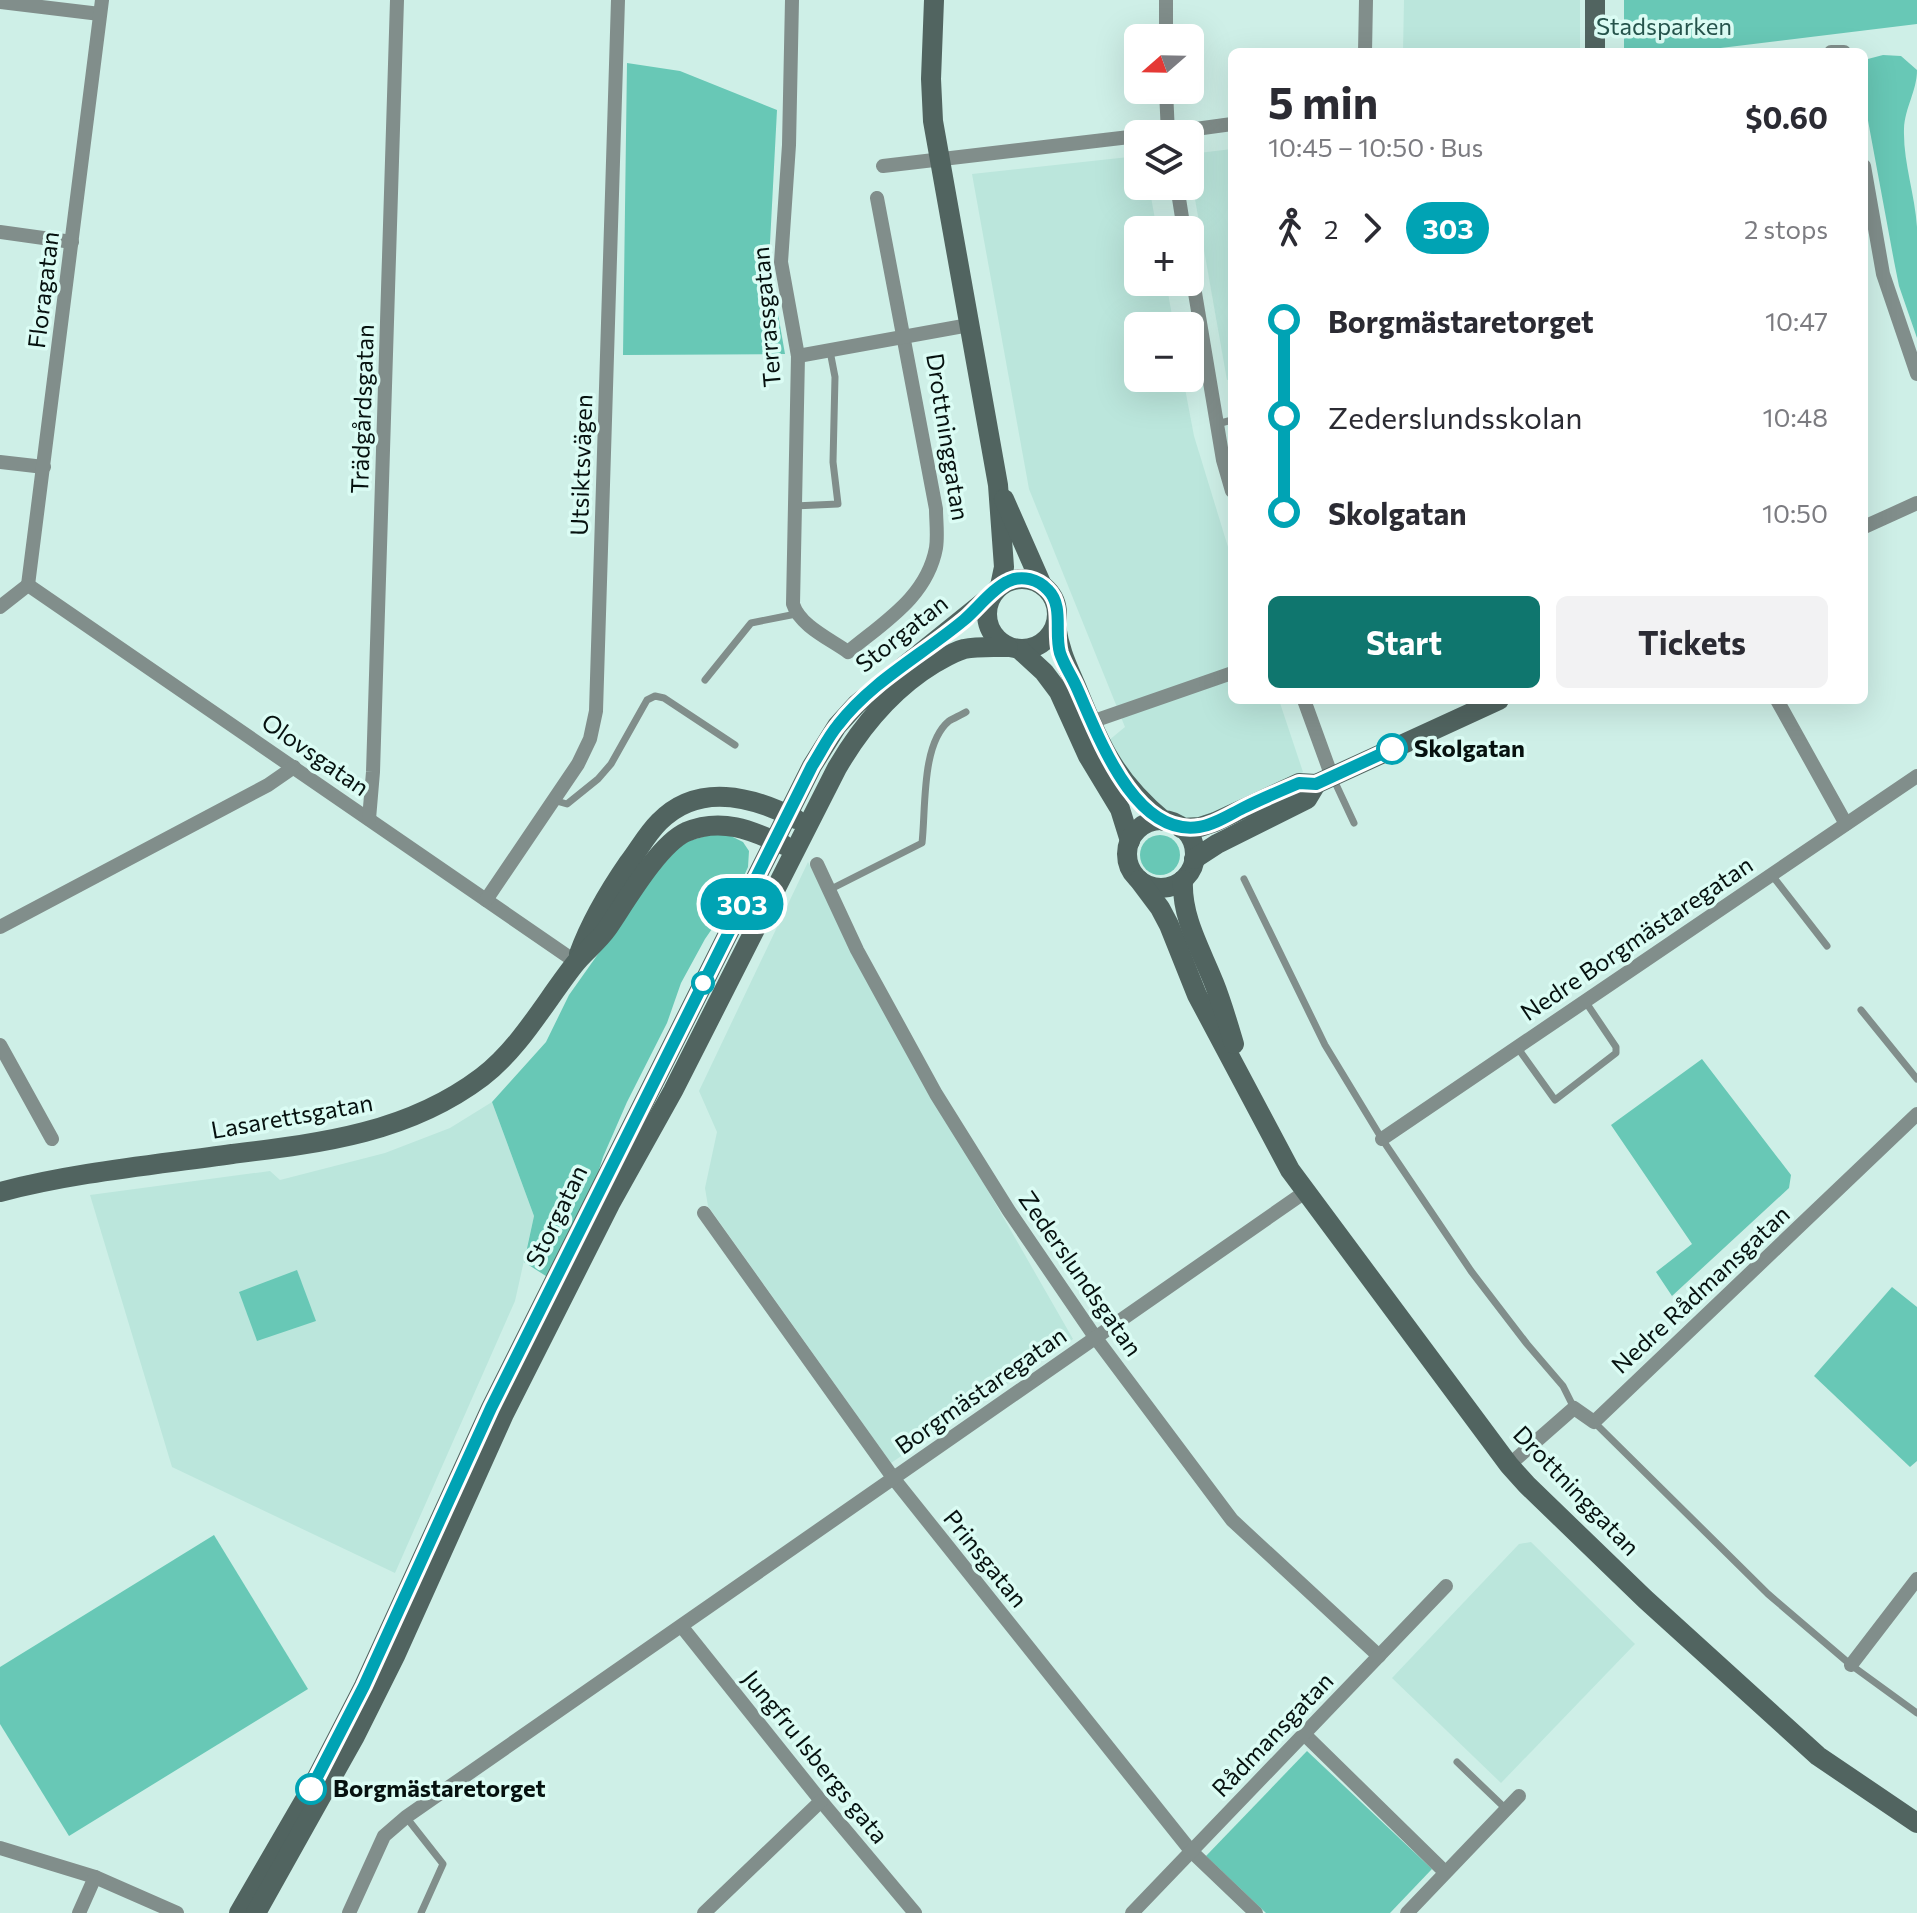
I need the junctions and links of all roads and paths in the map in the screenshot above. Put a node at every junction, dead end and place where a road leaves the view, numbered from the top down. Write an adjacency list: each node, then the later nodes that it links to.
1 (397, 0): 56 (street, Trädgårdsgatan)
2 (618, 0): 54 (street, Utsiktsvägen)
3 (792, 0): 26 (street, Terrassgatan)
4 (934, 0): 16 (main road, Drottninggatan)
5 (1166, 0): 10 (street)
6 (1366, 0): 11 (street)
7 (1595, 0): 12 (main road)
8 (0, 2): 9 (street)
9 (101, 7): 21 (street, Floragatan)
10 (1166, 24)
11 (1365, 48)
12 (1595, 48)
13 (1228, 125): 14 (street)
14 (1204, 128)
15 (1124, 138): 16 (street)
16 (939, 159): 17 (street); 23 (main road, Drottninggatan)
17 (883, 166)
18 (1868, 189): 27 (street)
19 (877, 198): 24 (street, Drottninggatan)
20 (0, 232): 21 (street)
21 (72, 242): 31 (street, Floragatan)
22 (1196, 296): 28 (street)
23 (969, 325): 24 (street); 32 (main road, Drottninggatan)
24 (903, 337): 25 (street); 40 (street, Drottninggatan)
25 (830, 350): 26 (street); 34 (lane)
26 (798, 356): 34 (street, Terrassgatan)
27 (1917, 374)
28 (1224, 422): 29 (street)
29 (1228, 459)
30 (0, 462): 31 (street)
31 (44, 467): 37 (street, Floragatan)
32 (998, 485): 36 (main road, Drottninggatan); 38 (main road, Drottninggatan)
33 (1917, 503): 35 (street)
34 (794, 506): 40 (street, Terrassgatan)
35 (1868, 525)
36 (1041, 583): 38 (main road); 41 (main road)
37 (28, 585): 39 (street); 51 (street, Olovsgatan)
38 (995, 591): 42 (main road); 55 (main road, Storgatan)
39 (0, 607)
40 (796, 614): 44 (lane)
41 (1056, 626): 42 (main road); 49 (main road)
42 (1014, 648): 60 (main road, Storgatan); 62 (main road)
43 (1228, 674): 49 (street)
44 (705, 680)
45 (1305, 704): 53 (street)
46 (1490, 704): 53 (main road)
47 (1779, 704): 59 (street)
48 (966, 712): 70 (lane)
49 (1091, 722): 58 (main road)
50 (735, 745): 54 (lane)
51 (294, 767): 56 (street, Olovsgatan); 72 (street)
52 (1917, 776): 59 (street, Nedre Borgmästaregatan)
53 (1324, 780): 57 (lane); 58 (main road); 64 (main road)
54 (553, 800): 71 (street, Utsiktsvägen)
55 (787, 814): 60 (main road, Lasarettsgatan); 61 (main road, Storgatan); 74 (main road, Lasarettsgatan)
56 (369, 819): 71 (street, Olovsgatan)
57 (1354, 823)
58 (1173, 824): 62 (main road); 64 (main road)
59 (1846, 824): 66 (street, Nedre Borgmästaregatan)
60 (807, 825): 63 (main road, Storgatan)
61 (774, 840): 63 (main road, Lasarettsgatan); 74 (main road, Lasarettsgatan); 111 (main road, Storgatan)
62 (1130, 841): 68 (main road)
63 (794, 850): 112 (main road, Storgatan)
64 (1194, 859): 69 (main road)
65 (817, 864): 70 (street, Zederslundsgatan)
66 (1771, 874): 73 (lane); 75 (street, Nedre Borgmästaregatan)
67 (1244, 879): 83 (lane)
68 (1139, 880): 69 (main road); 80 (main road, Drottninggatan)
69 (1183, 880): 80 (main road, Drottninggatan)
70 (829, 890): 87 (street, Zederslundsgatan)
71 (486, 900): 74 (street, Olovsgatan)
72 (0, 927)
73 (1827, 946)
74 (576, 962): 84 (main road, Lasarettsgatan)
75 (1585, 1001): 78 (street, Nedre Borgmästaregatan); 78 (lane)
76 (1861, 1010): 79 (lane)
77 (0, 1045): 82 (street)
78 (1517, 1047): 83 (street, Nedre Borgmästaregatan)
79 (1917, 1079)
80 (1247, 1086): 85 (main road, Drottninggatan)
81 (1917, 1114): 89 (street, Nedre Rådmansgatan)
82 (52, 1139)
83 (1382, 1139): 88 (lane)
84 (0, 1192)
85 (1305, 1192): 87 (street, Borgmästaregatan); 90 (main road, Drottninggatan)
86 (704, 1213): 91 (street, Prinsgatan)
87 (1095, 1337): 91 (street, Borgmästaregatan); 95 (street, Zederslundsgatan)
88 (1574, 1408): 89 (street); 90 (street)
89 (1594, 1422): 96 (lane)
90 (1509, 1465): 104 (main road, Drottninggatan)
91 (894, 1479): 94 (street, Borgmästaregatan); 106 (street, Prinsgatan)
92 (1917, 1579): 96 (street)
93 (1446, 1586): 95 (street, Rådmansgatan)
94 (682, 1627): 101 (street, Jungfru Isbergs gata); 103 (street)
95 (1379, 1656): 98 (street, Rådmansgatan)
96 (1851, 1665): 97 (lane)
97 (1917, 1713)
98 (1304, 1734): 106 (street, Rådmansgatan); 107 (street)
99 (1457, 1762): 102 (lane)
100 (1519, 1796): 102 (street)
101 (821, 1801): 115 (street); 116 (street, Jungfru Isbergs gata)
102 (1506, 1809): 107 (street)
103 (406, 1817): 113 (street); 114 (lane)
104 (1917, 1823)
105 (0, 1848): 108 (street)
106 (1191, 1851): 117 (street, Rådmansgatan); 118 (street, Prinsgatan)
107 (1445, 1872): 119 (street)
108 (95, 1877): 109 (street); 110 (street)
109 (79, 1913)
110 (177, 1913)
111 (239, 1913)
112 (256, 1913)
113 (349, 1913)
114 (421, 1913)
115 (704, 1913)
116 (915, 1913)
117 (1132, 1913)
118 (1256, 1913)
119 (1407, 1913)

